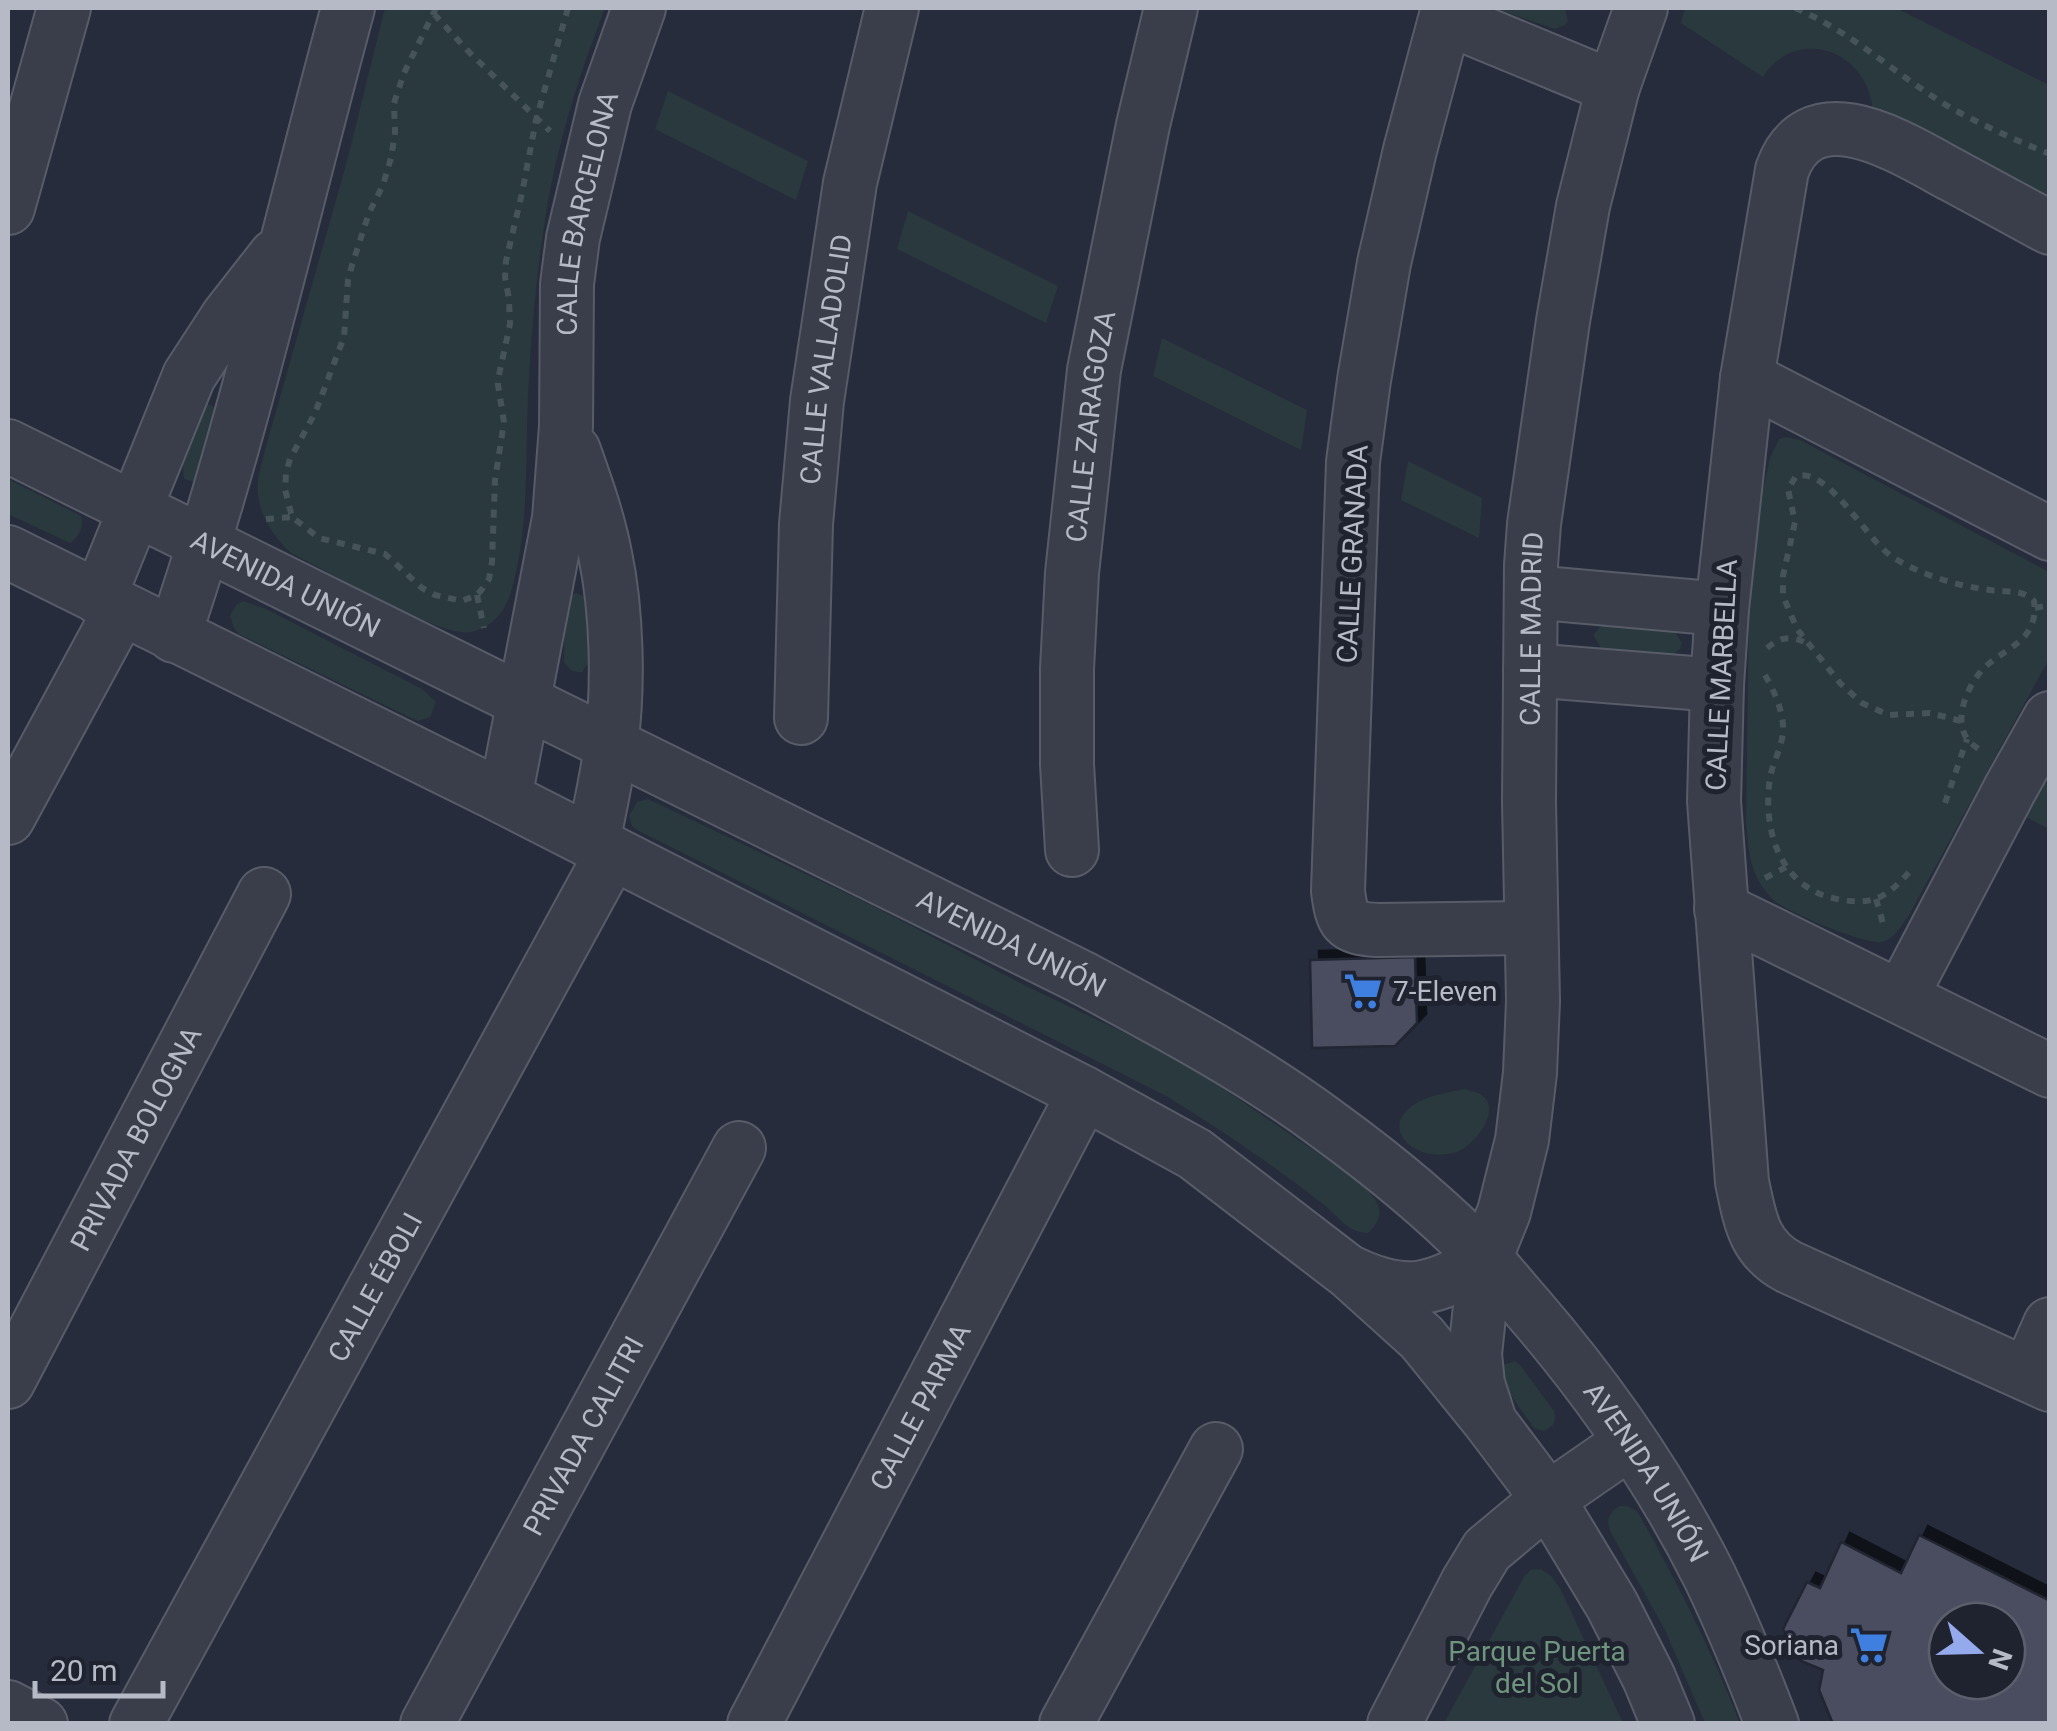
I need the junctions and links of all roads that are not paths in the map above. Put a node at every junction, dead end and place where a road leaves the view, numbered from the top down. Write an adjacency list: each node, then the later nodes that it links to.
1 (64, 8): 9 (street)
2 (348, 8): 11 (street)
3 (639, 8): 13 (street, CALLE BARCELONA)
4 (892, 8): 26 (street, CALLE VALLADOLID)
5 (1172, 8): 32 (street, CALLE ZARAGOZA)
6 (1636, 9): 8 (street, CALLE MADRID)
7 (1447, 12): 8 (street); 35 (street, CALLE GRANADA)
8 (1613, 86): 19 (street, CALLE MADRID)
9 (8, 208)
10 (2050, 228): 12 (street, CALLE MARBELLA)
11 (286, 242): 15 (street); 17 (street)
12 (1747, 378): 16 (street); 21 (street, CALLE MARBELLA)
13 (566, 426): 25 (street, CALLE BARCELONA); 28 (street, CALLE BARCELONA)
14 (8, 446): 15 (street, AVENIDA UNIÓN)
15 (136, 510): 17 (street, AVENIDA UNIÓN); 20 (street)
16 (2050, 534)
17 (205, 544): 22 (street); 25 (street, AVENIDA UNIÓN)
18 (8, 552): 20 (street)
19 (1531, 592): 21 (street); 24 (street, CALLE MADRID)
20 (110, 603): 22 (street); 30 (street)
21 (1742, 624): 23 (street, CALLE MARBELLA)
22 (174, 636): 29 (street)
23 (1748, 665): 24 (street); 34 (street, CALLE MARBELLA)
24 (1530, 670): 35 (street, CALLE MADRID)
25 (524, 703): 28 (street, AVENIDA UNIÓN); 29 (street, CALLE BARCELONA)
26 (800, 718)
27 (2050, 718): 36 (street)
28 (611, 746): 31 (street, CALLE ÉBOLI); 40 (street, AVENIDA UNIÓN)
29 (505, 798): 31 (street)
30 (8, 818)
31 (602, 848): 38 (street); 51 (street, CALLE ÉBOLI)
32 (1072, 850)
33 (264, 894): 44 (street, PRIVADA BOLOGNA)
34 (1740, 896): 36 (street); 43 (street, CALLE MARBELLA)
35 (1531, 928): 40 (street, CALLE MADRID)
36 (1901, 997): 37 (street)
37 (2050, 1070)
38 (1084, 1093): 41 (street); 53 (street, CALLE PARMA)
39 (739, 1148): 52 (street, PRIVADA CALITRI)
40 (1485, 1258): 41 (street); 45 (street, CALLE MADRID); 46 (street, AVENIDA UNIÓN)
41 (1350, 1273): 45 (street)
42 (2050, 1324): 43 (street)
43 (2039, 1380)
44 (8, 1382)
45 (1490, 1422): 48 (street)
46 (1629, 1443): 48 (street); 57 (street, AVENIDA UNIÓN)
47 (1216, 1450): 54 (street)
48 (1548, 1499): 55 (street); 56 (street)
49 (8, 1707): 50 (street)
50 (40, 1724)
51 (136, 1724)
52 (427, 1724)
53 (754, 1724)
54 (1066, 1724)
55 (1394, 1724)
56 (1668, 1724)
57 (1772, 1724)

